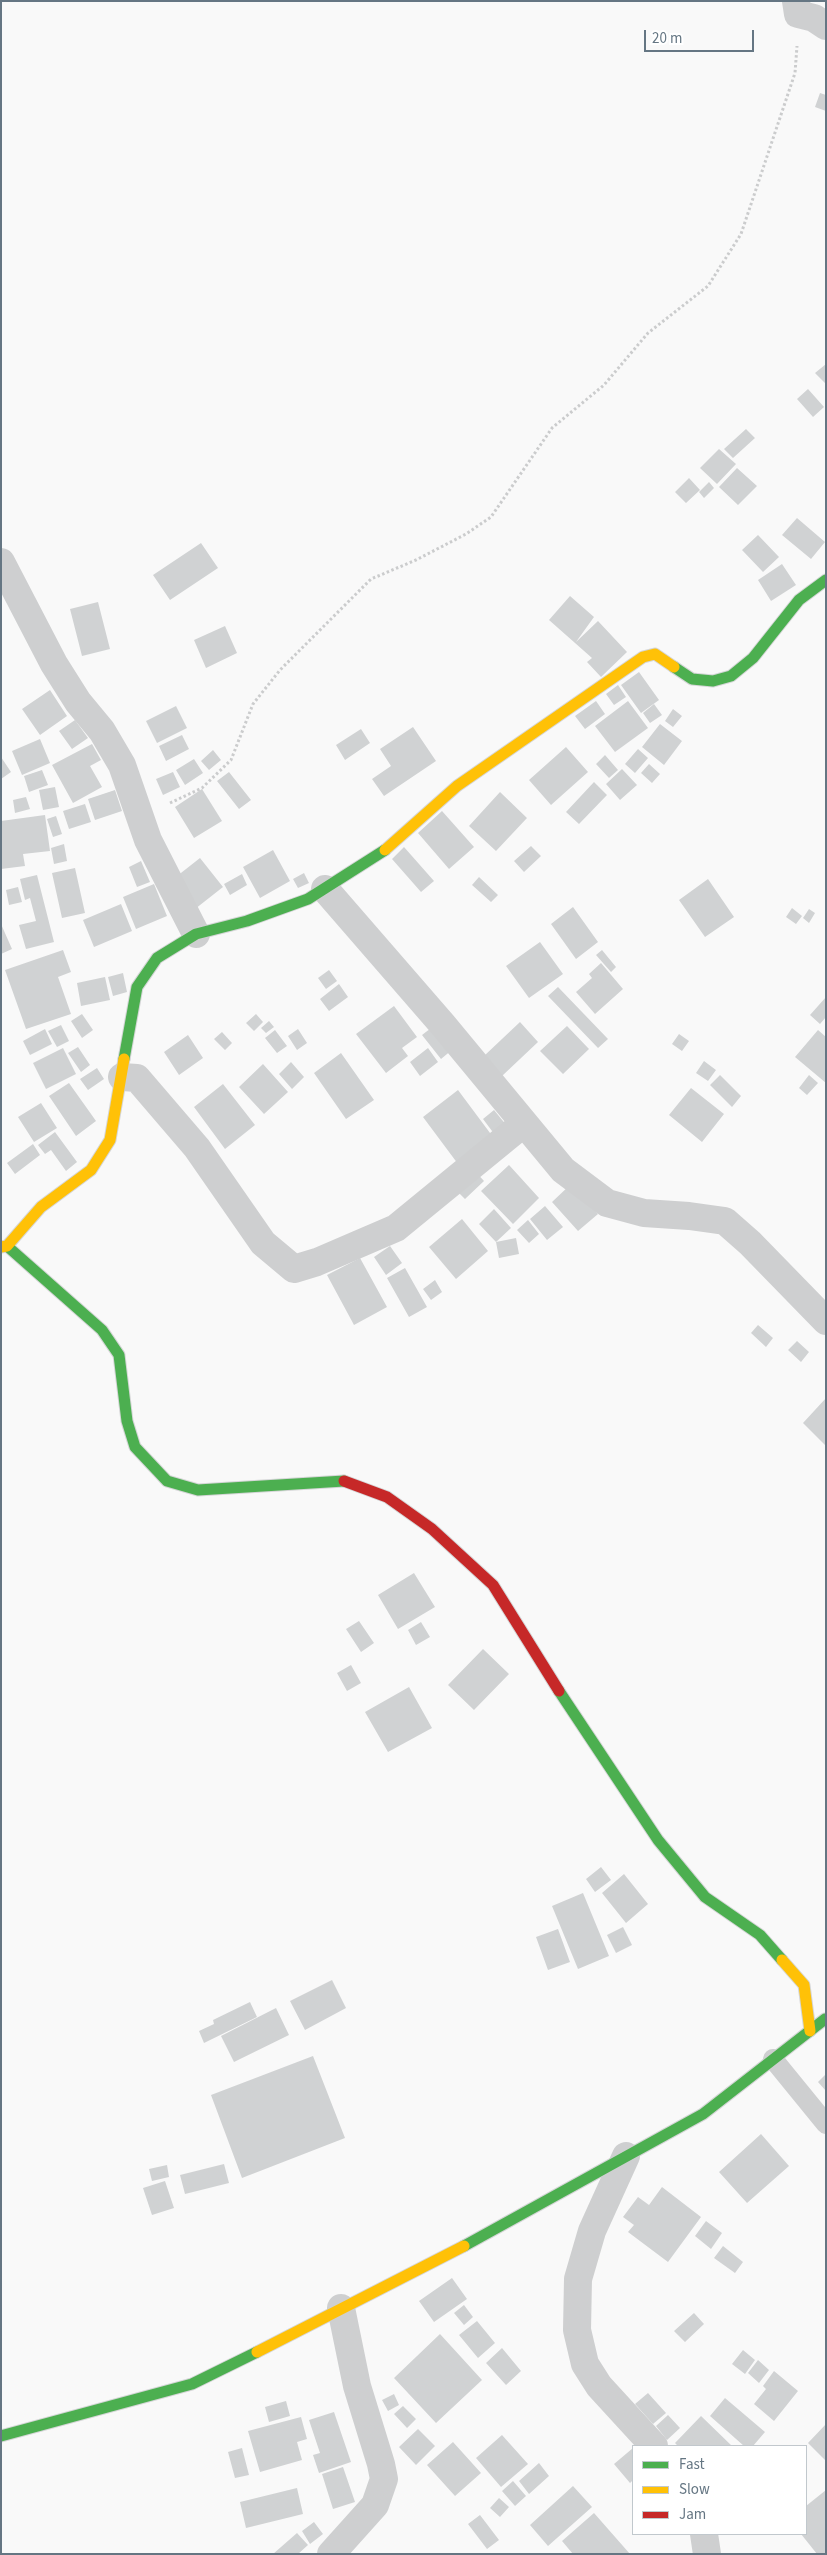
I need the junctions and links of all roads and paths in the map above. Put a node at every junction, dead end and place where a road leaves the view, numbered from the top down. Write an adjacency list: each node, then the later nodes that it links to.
1 (798, 8): 2 (street); 5 (path)
2 (826, 26)
3 (1, 562): 5 (street)
4 (826, 580): 6 (street)
5 (140, 817): 7 (street)
6 (325, 889): 7 (street); 9 (street)
7 (196, 934): 8 (street)
8 (122, 1077): 9 (street); 10 (street)
9 (524, 1124): 11 (street)
10 (4, 1246): 13 (street)
11 (826, 1321)
12 (826, 2018): 13 (street)
13 (810, 2031): 14 (street)
14 (773, 2059): 15 (lane); 16 (street)
15 (826, 2124)
16 (626, 2156): 17 (street); 19 (street)
17 (341, 2308): 18 (street); 21 (street)
18 (1, 2436)
19 (653, 2445)
20 (704, 2535): 22 (street)
21 (331, 2554)
22 (707, 2554)

